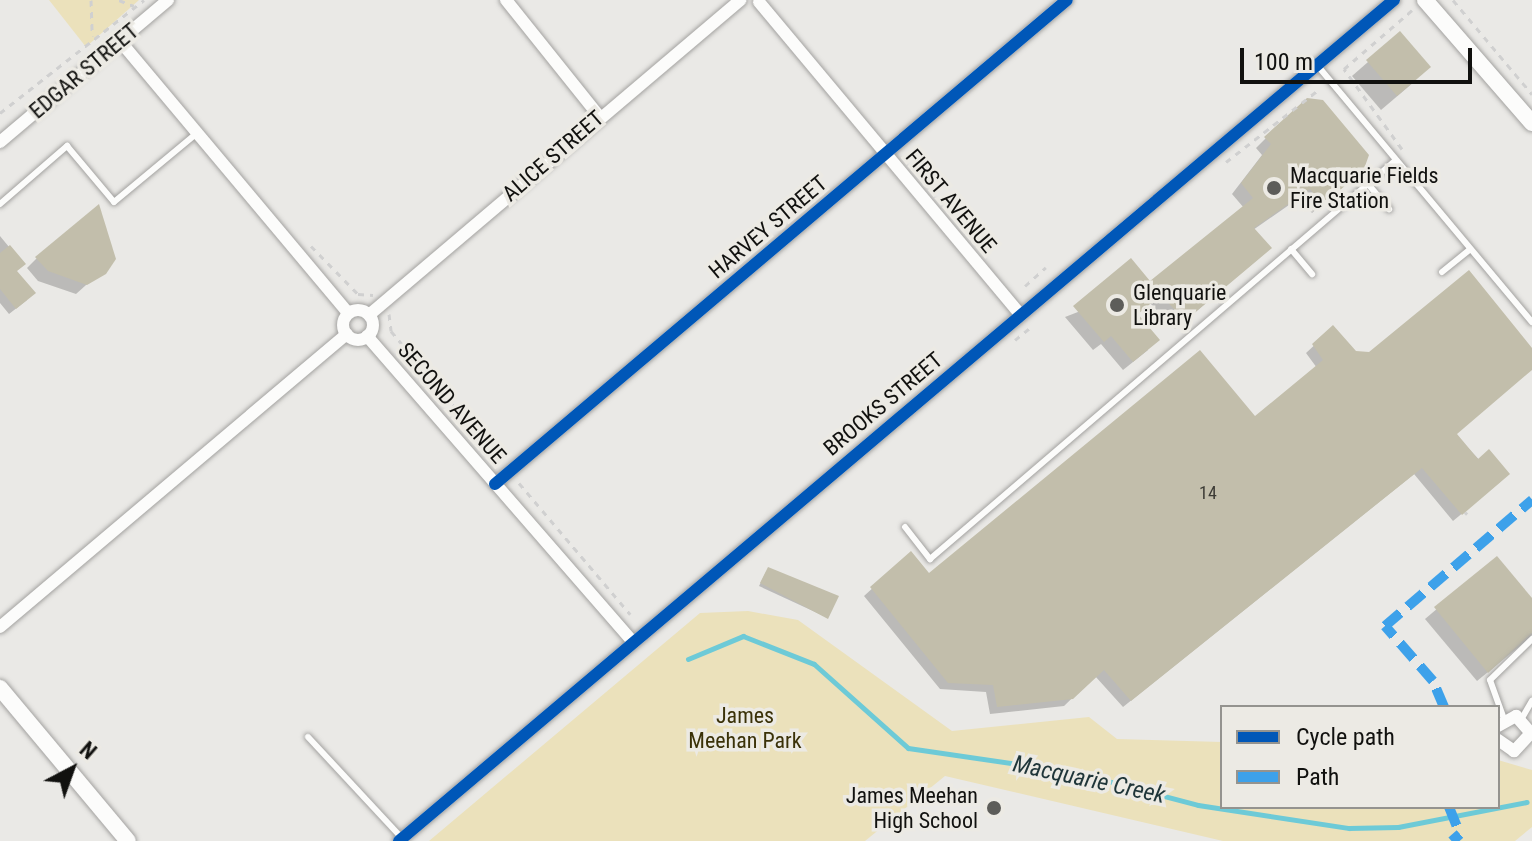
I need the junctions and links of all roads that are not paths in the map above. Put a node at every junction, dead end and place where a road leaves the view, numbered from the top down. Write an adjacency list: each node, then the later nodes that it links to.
1 (168, 0): 8 (street, EDGAR STREET)
2 (506, 0): 10 (street)
3 (740, 0): 6 (street); 10 (street, ALICE STREET)
4 (1067, 0): 14 (street, HARVEY STREET)
5 (1394, 0): 9 (street, BROOKS STREET)
6 (760, 1): 14 (street, FIRST AVENUE)
7 (1421, 5): 11 (street)
8 (120, 41): 12 (street); 13 (street, EDGAR STREET)
9 (1317, 65): 15 (lane); 25 (street, BROOKS STREET)
10 (599, 116): 24 (street, ALICE STREET)
11 (1532, 123)
12 (198, 133): 17 (lane); 23 (street)
13 (0, 142)
14 (885, 154): 25 (street, FIRST AVENUE); 29 (street, HARVEY STREET)
15 (1396, 160): 16 (lane); 20 (lane)
16 (1368, 184): 18 (lane); 19 (lane)
17 (0, 204)
18 (1389, 209)
19 (1291, 249): 22 (lane); 30 (lane)
20 (1470, 249): 21 (lane); 26 (lane)
21 (1442, 272)
22 (1312, 274)
23 (348, 313): 24 (street); 27 (street)
24 (369, 315): 28 (street)
25 (1021, 315): 33 (street, BROOKS STREET)
26 (1532, 322)
27 (347, 334): 28 (street); 31 (street)
28 (367, 336): 29 (street, SECOND AVENUE)
29 (495, 484): 33 (street, SECOND AVENUE)
30 (905, 527)
31 (0, 627)
32 (1532, 639): 36 (lane)
33 (632, 641): 42 (street, BROOKS STREET)
34 (0, 688): 43 (street)
35 (1532, 701): 38 (lane)
36 (1497, 705)
37 (1501, 722): 38 (street)
38 (1528, 725): 41 (street)
39 (308, 737): 42 (lane)
40 (1500, 741): 41 (street)
41 (1526, 752)
42 (400, 840)
43 (128, 841)

